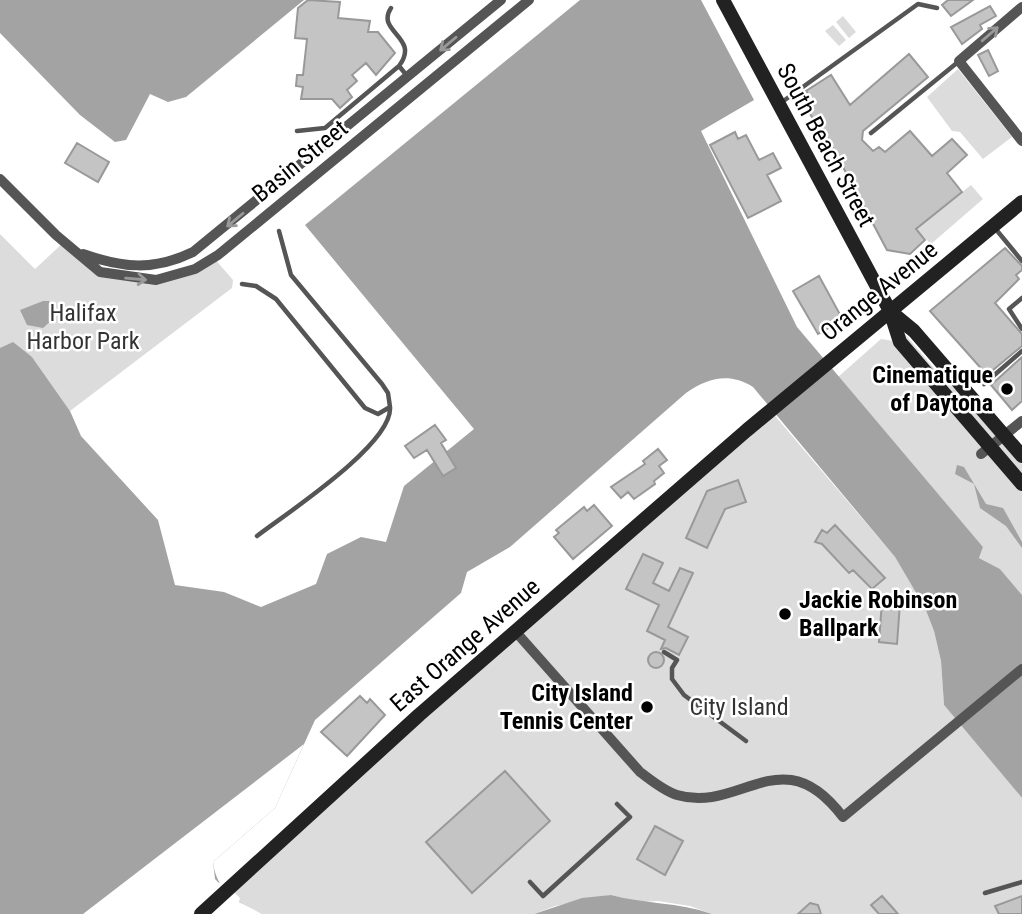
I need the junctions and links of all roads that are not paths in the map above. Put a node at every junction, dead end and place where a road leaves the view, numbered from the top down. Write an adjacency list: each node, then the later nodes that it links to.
1 (501, 0): 9 (street, Basin Street, one-way to 9)
2 (723, 0): 11 (street, South Beach Street)
3 (523, 2): 10 (street, Basin Street)
4 (1022, 6): 7 (street, one-way to 4)
5 (391, 8): 8 (lane)
6 (937, 8): 11 (lane)
7 (959, 61): 16 (lane); 17 (street)
8 (399, 66): 9 (lane); 12 (lane)
9 (407, 78): 10 (street); 13 (street, Basin Street)
10 (417, 92): 15 (street, Basin Street)
11 (779, 105): 30 (street, South Beach Street)
12 (348, 109): 13 (lane); 14 (lane)
13 (357, 119): 15 (street); 19 (street, Basin Street)
14 (297, 131)
15 (368, 132): 20 (street, Basin Street)
16 (871, 133)
17 (1022, 141)
18 (0, 179): 25 (street, Basin Street)
19 (281, 182): 20 (street); 24 (street, Basin Street, one-way to 24)
20 (293, 194): 26 (street, Basin Street)
21 (1022, 202): 22 (street, Orange Avenue)
22 (993, 226): 27 (lane); 30 (street, Orange Avenue)
23 (279, 232): 34 (lane)
24 (208, 241): 25 (street, Basin Street); 26 (street)
25 (76, 252): 26 (street, Basin Street, one-way to 26)
26 (218, 255)
27 (1022, 261)
28 (242, 284): 34 (lane)
29 (1022, 298): 31 (lane)
30 (890, 311): 35 (street, Orange Avenue); 37 (street, South Beach Street); 38 (street, South Beach Street)
31 (1022, 329)
32 (1022, 351): 33 (lane)
33 (984, 384)
34 (390, 407): 41 (lane)
35 (764, 415): 42 (street, East Orange Avenue)
36 (1022, 421): 37 (street)
37 (1004, 435): 38 (street); 39 (street, South Beach Street)
38 (986, 450): 40 (street, South Beach Street)
39 (1022, 456)
40 (1022, 484)
41 (257, 536)
42 (515, 631): 44 (street); 50 (street, East Orange Avenue)
43 (664, 652): 45 (lane)
44 (1022, 669)
45 (746, 741)
46 (617, 804): 47 (lane)
47 (530, 882)
48 (1022, 882): 49 (lane)
49 (985, 893)
50 (201, 914)

